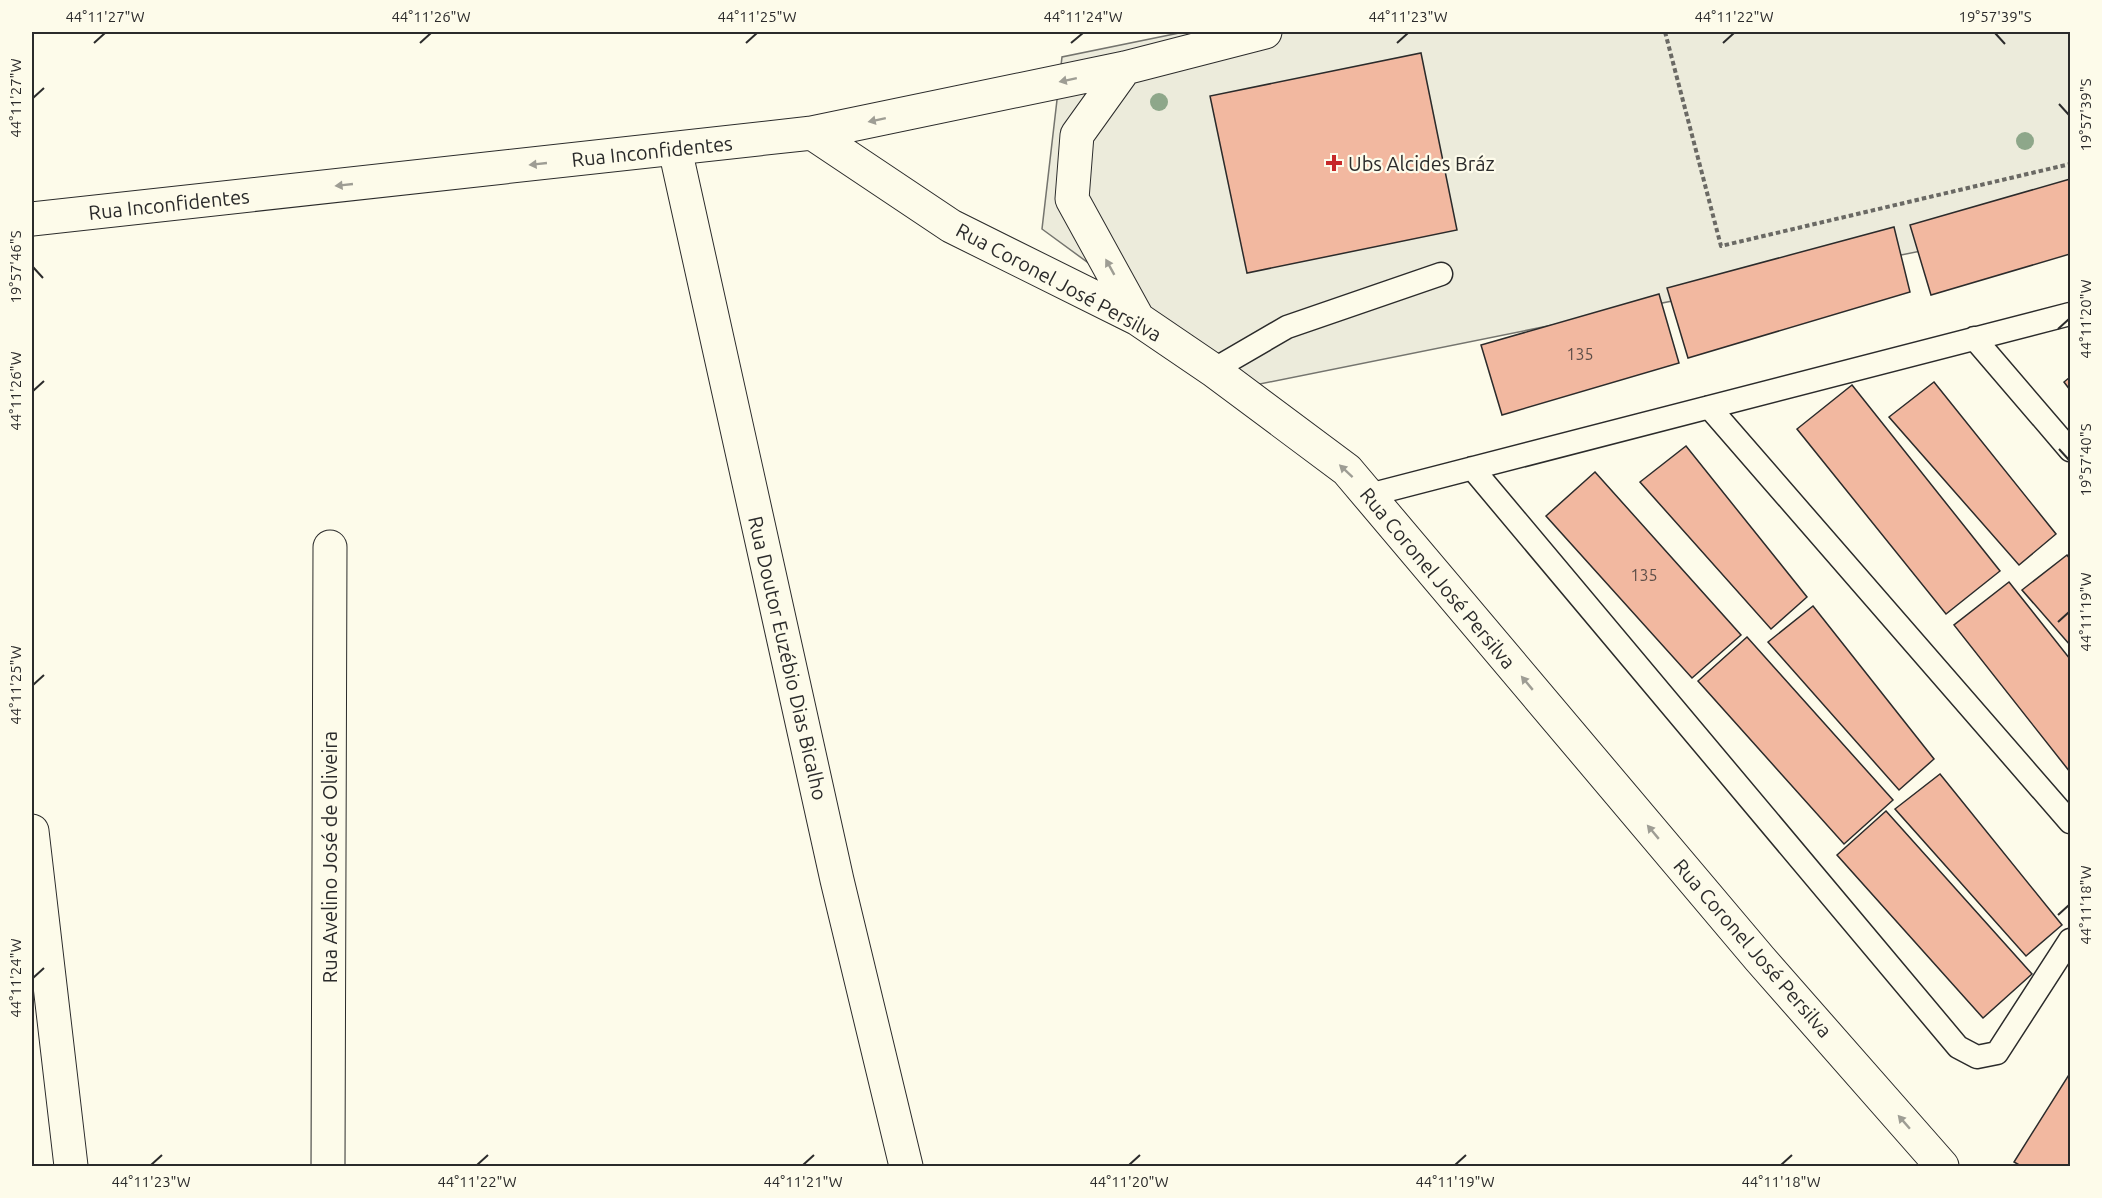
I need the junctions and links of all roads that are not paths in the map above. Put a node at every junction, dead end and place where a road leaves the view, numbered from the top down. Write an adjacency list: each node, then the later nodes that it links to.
1 (1265, 32): 2 (street, Rua Inconfidentes)
2 (1125, 68): 3 (street, Rua Inconfidentes, one-way to 3); 8 (street, one-way to 2)
3 (812, 133): 4 (street, Rua Inconfidentes); 8 (street, Rua Coronel José Persilva)
4 (675, 149): 5 (street, Rua Inconfidentes, one-way to 5); 21 (street, Rua Doutor Euzébio Dias Bicalho)
5 (32, 219)
6 (1441, 273): 10 (lane)
7 (2070, 314): 9 (lane)
8 (1138, 319): 10 (street, Rua Coronel José Persilva)
9 (1974, 338): 11 (lane); 12 (lane)
10 (1213, 370): 14 (street, Rua Coronel José Persilva, one-way to 10)
11 (1709, 407): 13 (lane); 16 (lane)
12 (2070, 450)
13 (1472, 468): 14 (lane); 18 (lane)
14 (1369, 495): 22 (street, Rua Coronel José Persilva, one-way to 14)
15 (330, 547): 20 (street, Rua Avelino José de Oliveira)
16 (2070, 822)
17 (32, 831): 19 (street)
18 (2070, 940)
19 (70, 1167)
20 (328, 1167)
21 (906, 1167)
22 (1942, 1167)

